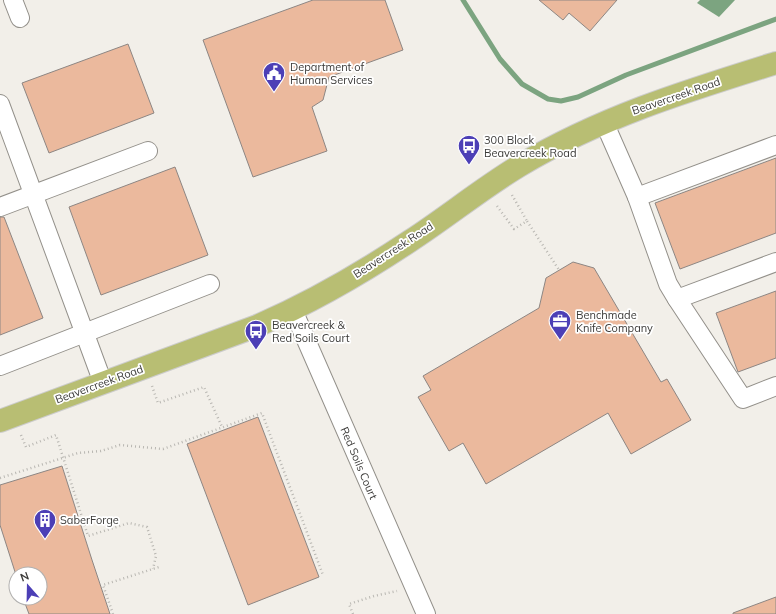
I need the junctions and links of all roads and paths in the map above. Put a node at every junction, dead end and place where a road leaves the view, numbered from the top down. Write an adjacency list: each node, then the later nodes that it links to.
1 (12, 0): 2 (street)
2 (20, 18)
3 (776, 63): 5 (main road, Beavercreek Road)
4 (0, 104): 8 (street)
5 (604, 122): 10 (street); 18 (main road, Beavercreek Road)
6 (776, 145): 10 (street)
7 (148, 151): 8 (street)
8 (34, 195): 12 (street); 19 (street)
9 (512, 195): 13 (path)
10 (636, 196): 17 (street)
11 (497, 206): 13 (path)
12 (0, 207)
13 (527, 220): 15 (path)
14 (776, 262): 17 (street)
15 (559, 270)
16 (210, 284): 19 (street)
17 (677, 299): 23 (street)
18 (293, 310): 21 (main road, Beavercreek Road); 35 (street, Red Soils Court)
19 (86, 333): 20 (street); 21 (street)
20 (0, 366)
21 (103, 383): 24 (main road, Beavercreek Road)
22 (152, 386): 25 (path)
23 (776, 386)
24 (0, 421)
25 (222, 427): 27 (path); 31 (path)
26 (21, 435): 27 (path)
27 (64, 458): 28 (path); 30 (path)
28 (0, 478)
29 (159, 567): 30 (path)
30 (153, 569): 33 (path)
31 (323, 575)
32 (397, 591): 34 (path)
33 (113, 614)
34 (353, 614)
35 (426, 614)

